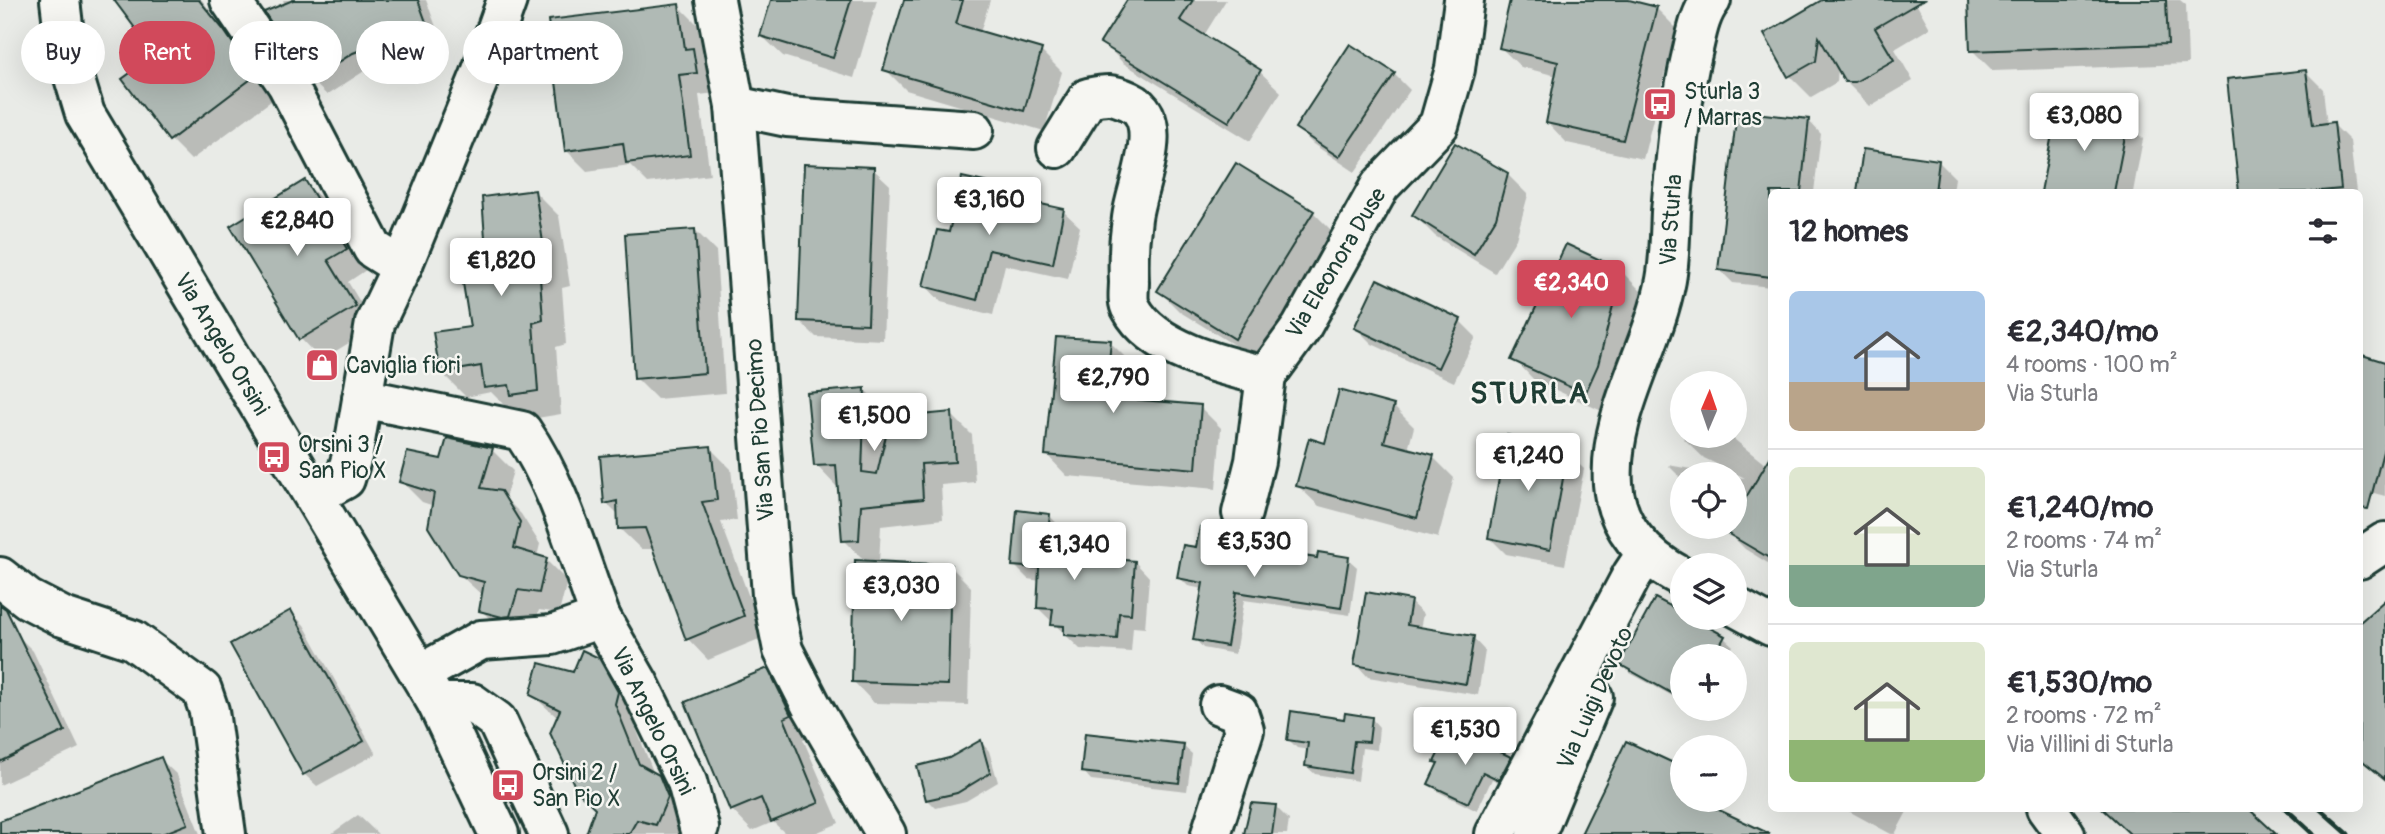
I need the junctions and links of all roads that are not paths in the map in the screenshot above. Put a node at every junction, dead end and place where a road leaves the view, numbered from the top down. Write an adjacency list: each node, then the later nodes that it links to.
1 (60, 0): 13 (street, Via Angelo Orsini)
2 (230, 0): 10 (street)
3 (506, 0): 10 (street)
4 (715, 0): 7 (street, Via San Pio Decimo)
5 (1464, 0): 11 (street, Via Eleonora Duse)
6 (1711, 0): 17 (street, Via Sturla)
7 (735, 106): 8 (street); 28 (street, Via San Pio Decimo)
8 (974, 130)
9 (1067, 133): 11 (street)
10 (403, 264): 12 (street)
11 (1266, 376): 14 (street, Via Eleonora Duse)
12 (362, 398): 13 (street); 20 (street, Via Angelo Orsini)
13 (314, 496): 22 (street, Via Angelo Orsini)
14 (1242, 513)
15 (2385, 542): 16 (street)
16 (2363, 556)
17 (1663, 566): 30 (street); 31 (street, Via Luigi Devoto)
18 (0, 577): 25 (street)
19 (1747, 613): 21 (street)
20 (601, 618): 22 (street); 24 (street, Via Angelo Orsini)
21 (1768, 624)
22 (428, 688): 26 (street, Via Angelo Orsini); 27 (street)
23 (1219, 705): 29 (street)
24 (699, 827)
25 (226, 834)
26 (499, 834)
27 (550, 834)
28 (886, 834)
29 (1211, 834)
30 (1496, 834)
31 (1536, 834)

